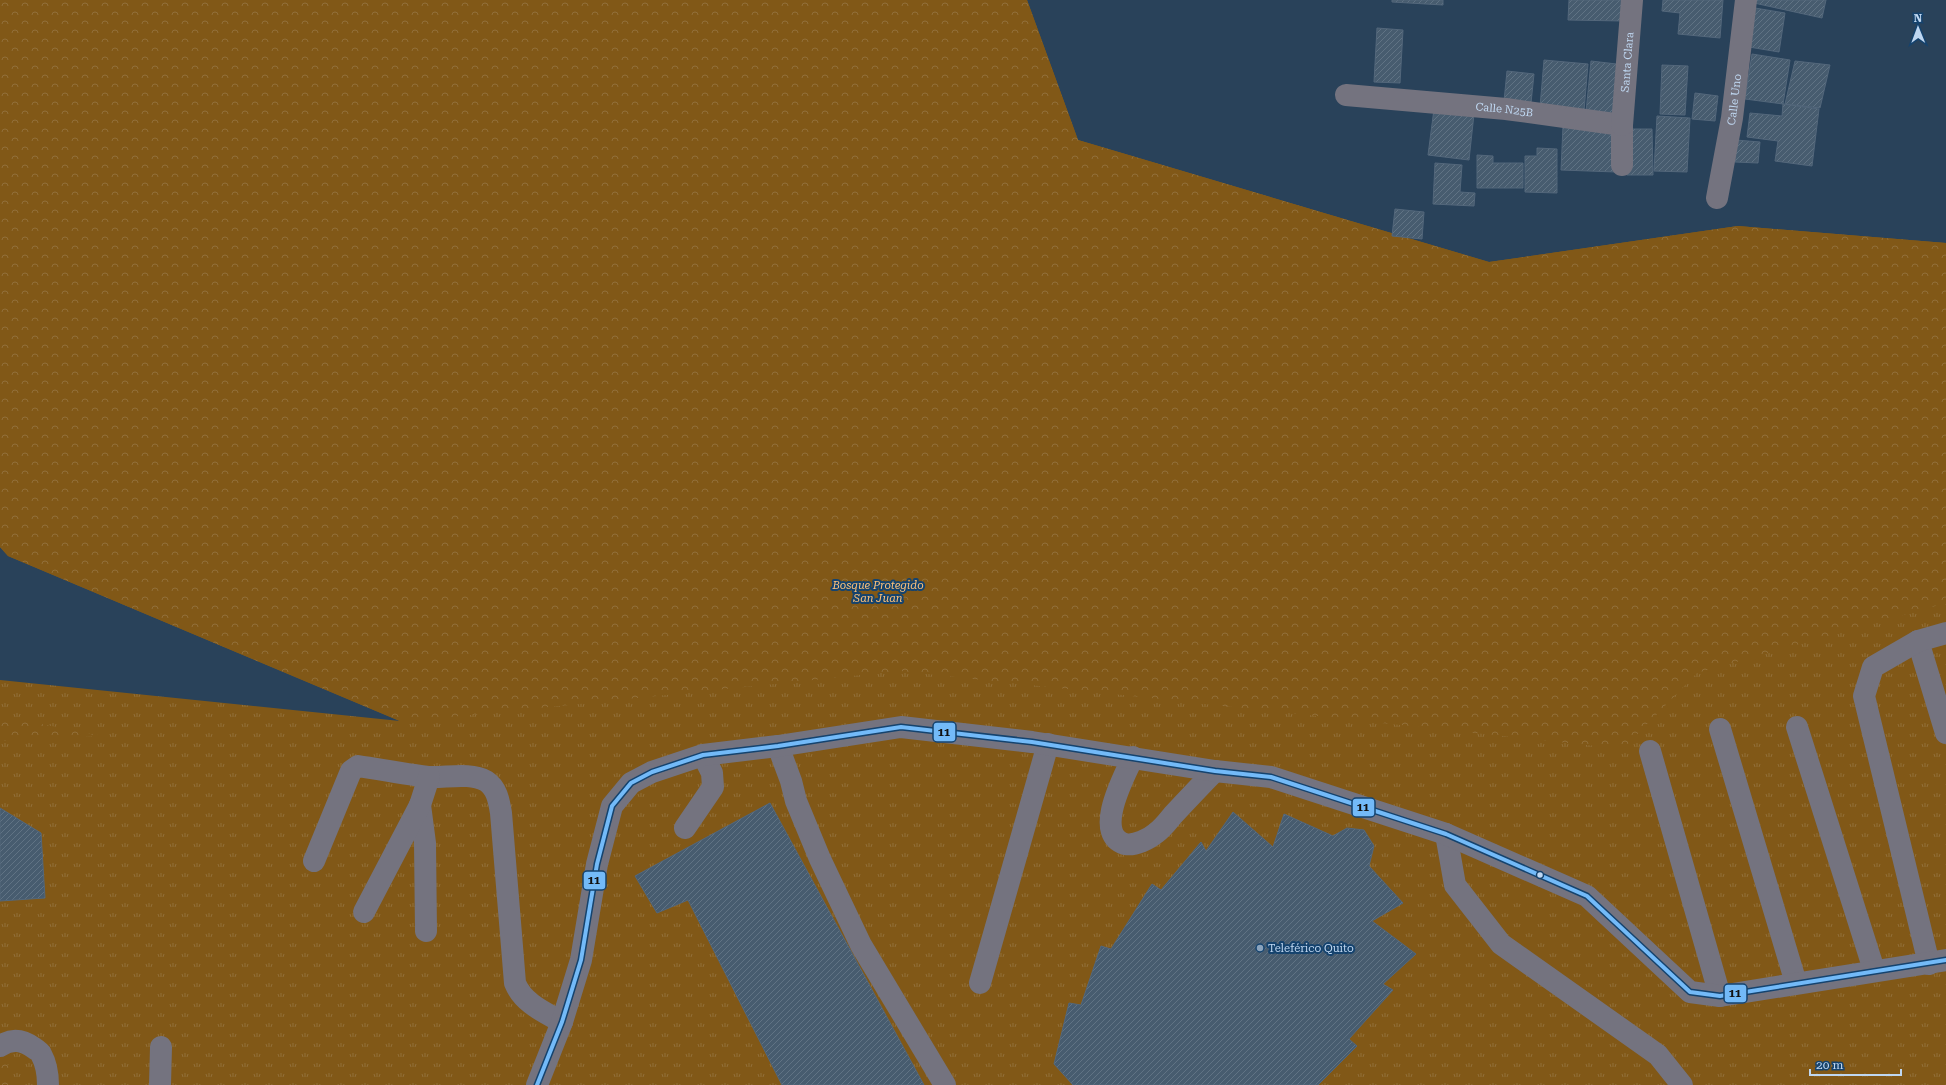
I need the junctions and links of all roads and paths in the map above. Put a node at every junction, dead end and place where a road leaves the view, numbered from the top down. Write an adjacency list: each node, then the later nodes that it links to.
1 (1632, 0): 4 (street, Santa Clara)
2 (1746, 0): 6 (street, Calle Uno)
3 (1346, 95): 4 (street, Calle N25B)
4 (1622, 125): 5 (street)
5 (1622, 164)
6 (1717, 198)
7 (1946, 634): 8 (street)
8 (1918, 641): 11 (street); 25 (street)
9 (1797, 727): 26 (street)
10 (1720, 728): 28 (street)
11 (1946, 733)
12 (1048, 744): 13 (street); 16 (street); 27 (street)
13 (778, 746): 15 (street); 36 (street)
14 (1650, 751): 29 (street)
15 (703, 755): 20 (street); 30 (street)
16 (1133, 757): 17 (street); 17 (street)
17 (1215, 770): 21 (street)
18 (429, 777): 19 (street); 22 (street); 30 (street)
19 (420, 805): 23 (street); 24 (street)
20 (685, 828)
21 (1446, 834): 29 (street); 37 (street)
22 (314, 861)
23 (364, 912)
24 (426, 931)
25 (1937, 962): 26 (street)
26 (1874, 970): 28 (street)
27 (980, 983)
28 (1796, 983): 29 (street)
29 (1720, 996)
30 (562, 1022): 35 (street)
31 (0, 1046): 33 (street)
32 (161, 1047): 34 (street)
33 (48, 1085)
34 (160, 1085)
35 (537, 1085)
36 (944, 1085)
37 (1682, 1085)

